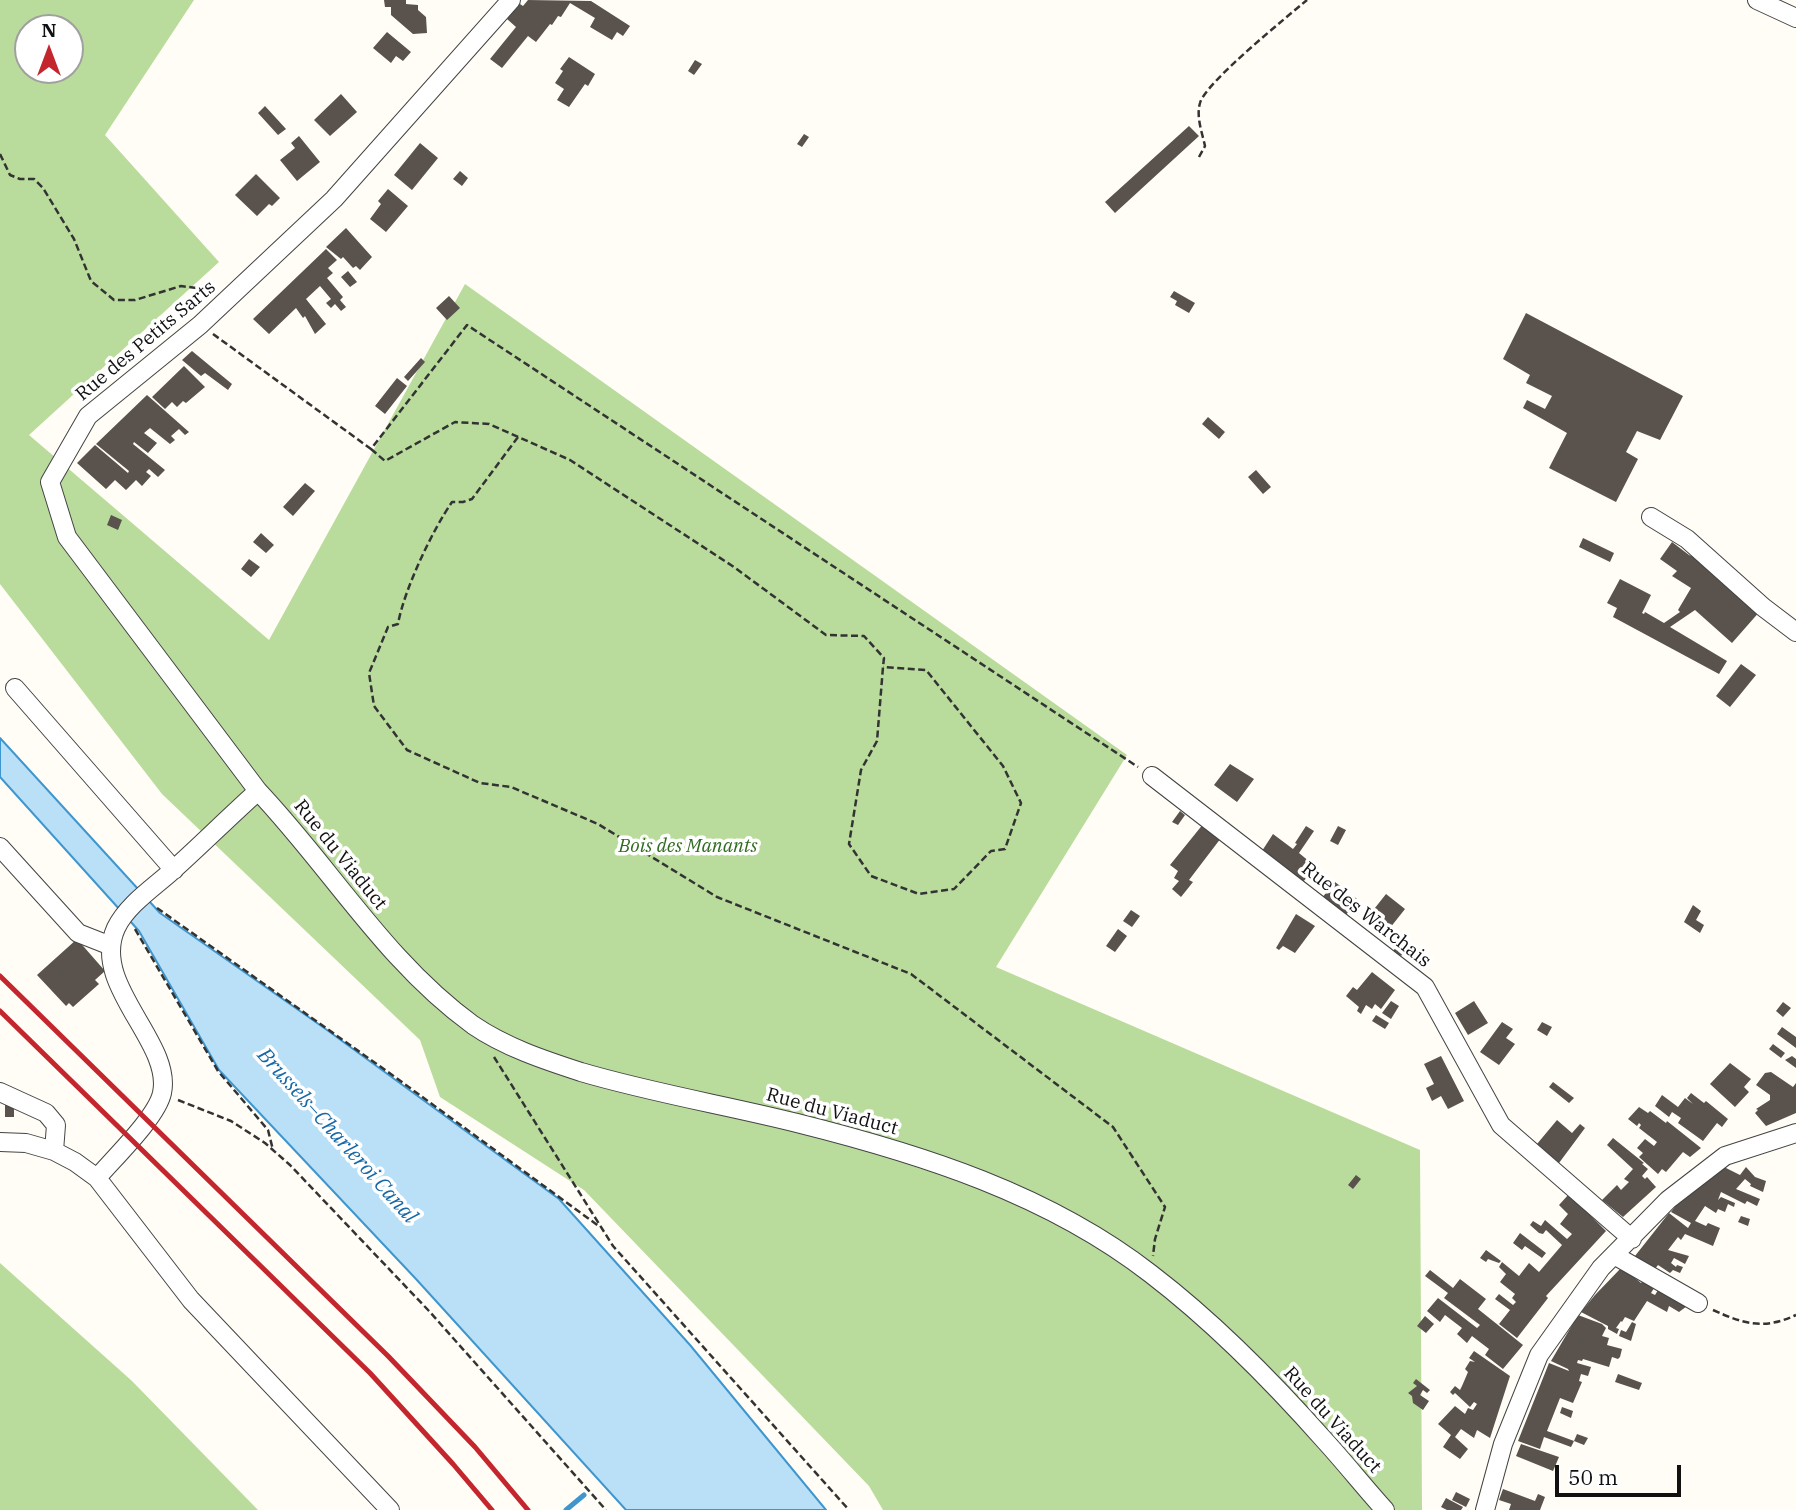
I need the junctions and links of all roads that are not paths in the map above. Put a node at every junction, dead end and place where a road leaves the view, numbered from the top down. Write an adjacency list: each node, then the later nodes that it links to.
1 (511, 0): 8 (street, Rue des Petits Sarts)
2 (1757, 0): 3 (street)
3 (1796, 18)
4 (1651, 517): 5 (street)
5 (1796, 632)
6 (15, 688): 10 (street)
7 (1153, 776): 17 (street, Rue des Warchais)
8 (258, 790): 10 (street); 21 (street, Rue du Viaduct)
9 (0, 848): 11 (street)
10 (174, 870): 11 (street)
11 (111, 946): 16 (street)
12 (0, 1092): 15 (street)
13 (1796, 1133): 17 (street)
14 (0, 1142): 15 (street)
15 (54, 1151): 16 (street)
16 (97, 1178): 20 (street)
17 (1632, 1238): 18 (street)
18 (1614, 1255): 19 (street); 22 (street)
19 (1699, 1303)
20 (390, 1510)
21 (1385, 1510)
22 (1485, 1510)

